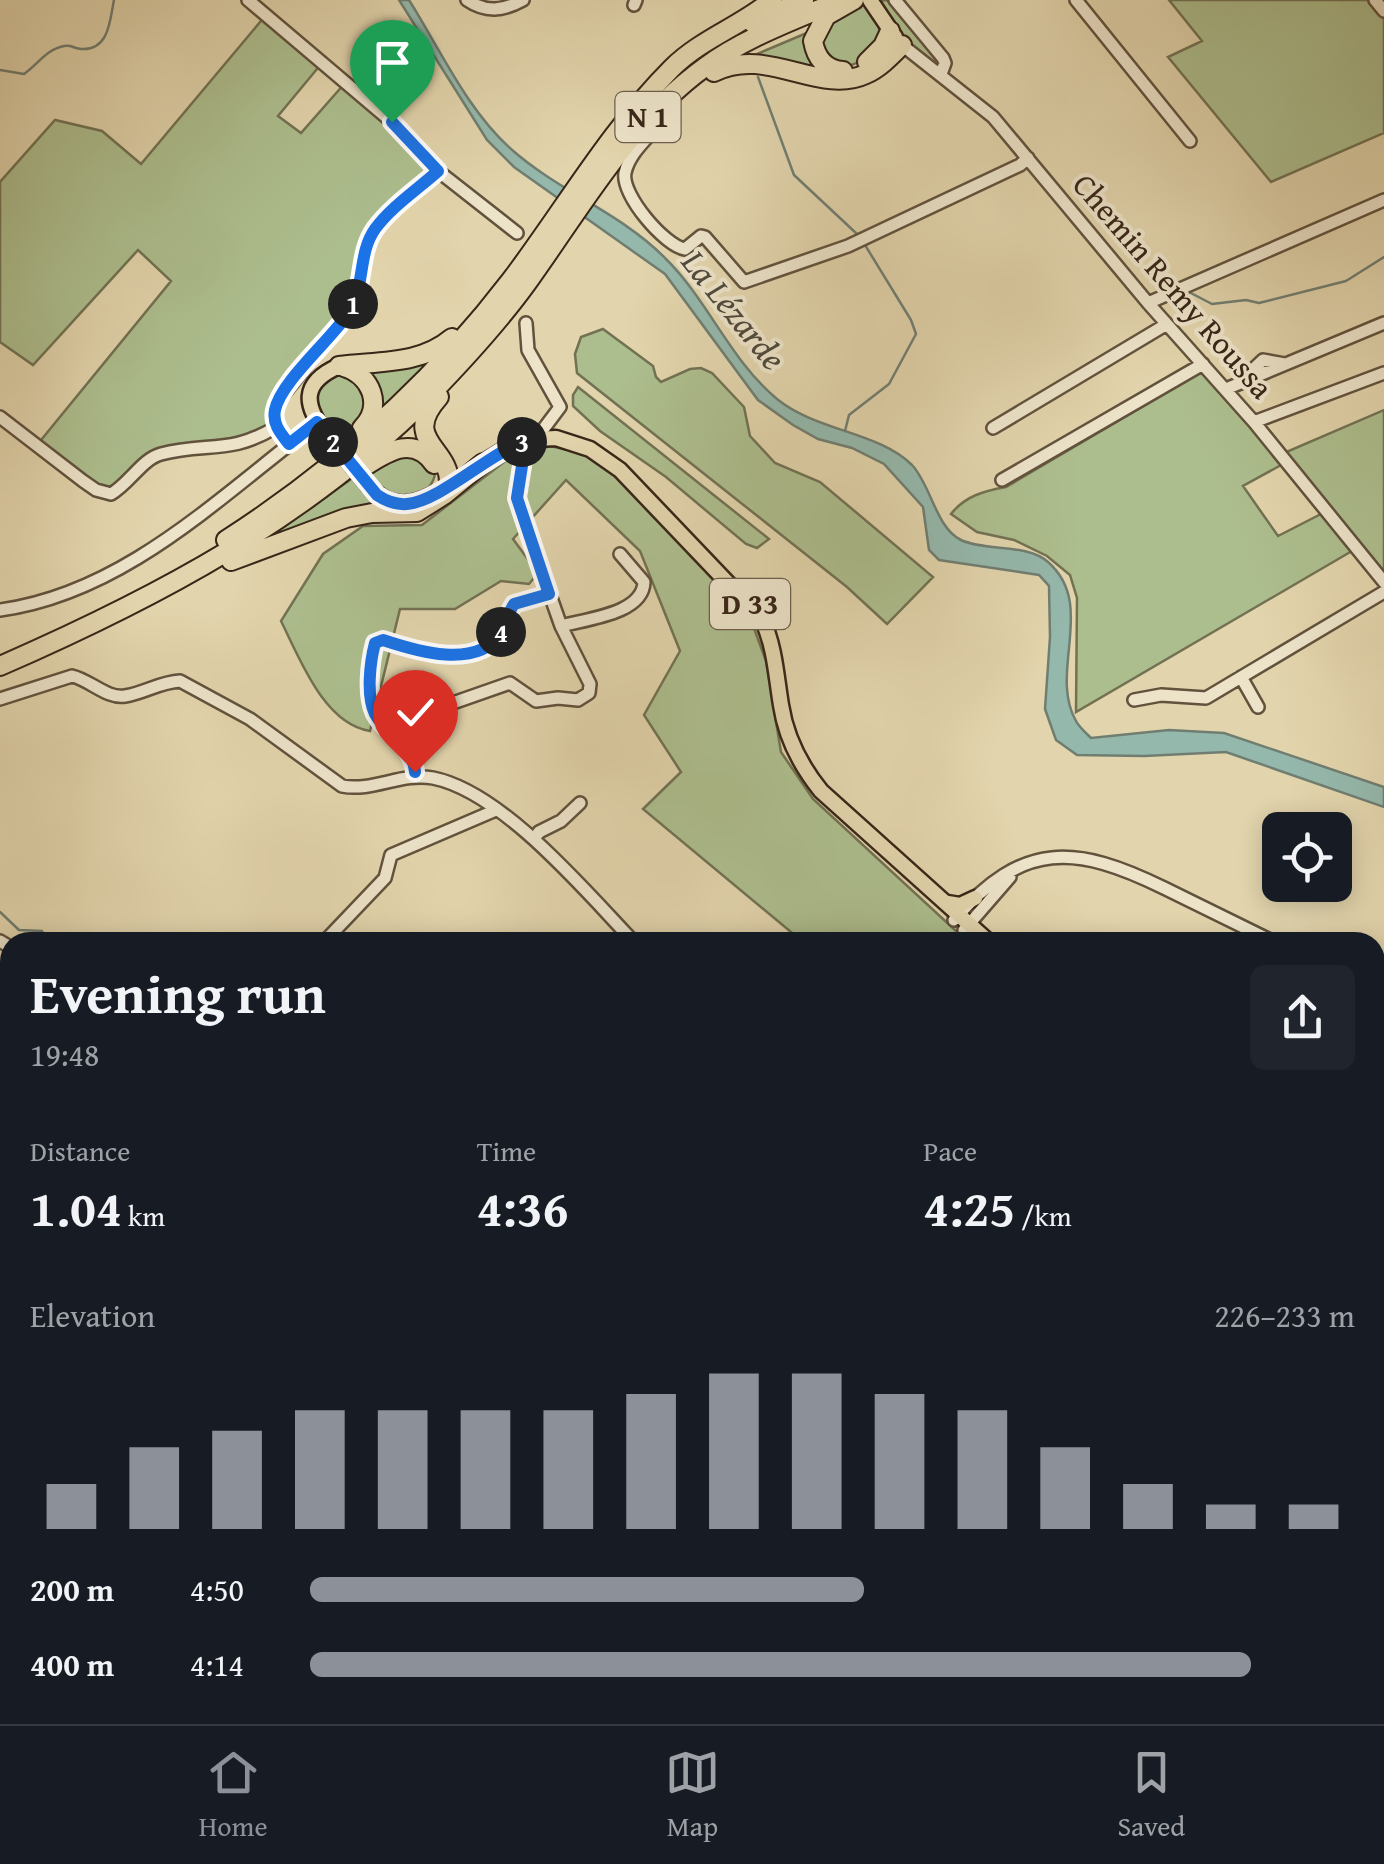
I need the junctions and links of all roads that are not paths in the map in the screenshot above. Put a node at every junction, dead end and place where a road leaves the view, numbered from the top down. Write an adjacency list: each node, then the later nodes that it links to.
1 (248, 0): 18 (street)
2 (467, 0): 3 (street)
3 (523, 0)
4 (772, 0): 15 (highway)
5 (804, 0): 15 (highway, N 1)
6 (841, 0): 15 (highway, N 1)
7 (854, 0): 13 (highway)
8 (894, 0): 14 (street)
9 (1076, 0): 16 (street)
10 (1375, 0): 12 (street)
11 (873, 5): 13 (main road)
12 (1384, 11)
13 (896, 38): 14 (street, Chemin Remy Roussa); 15 (highway)
14 (940, 74): 17 (street, Chemin Remy Roussa)
15 (646, 114): 17 (street); 20 (highway, N 1)
16 (1190, 141)
17 (1028, 158): 24 (street, Chemin Remy Roussa)
18 (438, 171): 21 (street); 35 (street)
19 (1384, 200): 24 (street)
20 (560, 225): 22 (highway, N 1); 23 (highway, N 1)
21 (518, 233)
22 (532, 252): 29 (highway); 42 (highway, N 1)
23 (524, 287): 41 (highway); 42 (highway, N 1)
24 (1148, 303): 27 (street, Chemin Remy Roussa)
25 (526, 323): 37 (street)
26 (1384, 323): 31 (street)
27 (1167, 324): 28 (street, Chemin Remy Roussa); 36 (street)
28 (1203, 364): 31 (street, Chemin Remy Roussa); 40 (street)
29 (339, 366): 33 (main road); 42 (highway)
30 (1384, 373): 34 (street)
31 (1226, 389): 34 (street, Chemin Remy Roussa)
32 (0, 417): 35 (street)
33 (317, 422): 38 (street); 41 (main road, bridge)
34 (1254, 422): 45 (street, Chemin Remy Roussa)
35 (276, 426): 38 (street)
36 (993, 428)
37 (531, 439): 39 (main road); 47 (street); 59 (main road, D 33)
38 (289, 444): 48 (street)
39 (478, 465): 41 (highway); 44 (highway)
40 (1002, 480)
41 (443, 481): 42 (highway)
42 (278, 512): 44 (highway, N 1); 50 (highway, N 1)
43 (620, 554): 49 (street)
44 (179, 581): 51 (highway, N 1)
45 (1384, 582)
46 (1384, 592): 52 (street)
47 (549, 594): 49 (street); 53 (street)
48 (0, 610)
49 (562, 626): 53 (street)
50 (0, 653)
51 (0, 666)
52 (1241, 677): 55 (street); 56 (street)
53 (371, 698): 57 (street)
54 (0, 699): 57 (street)
55 (1134, 700)
56 (1258, 708)
57 (415, 776): 60 (street)
58 (580, 803): 61 (street)
59 (835, 804): 64 (main road, D 33); 65 (main road, D 33)
60 (496, 810): 61 (street); 66 (street)
61 (534, 839): 67 (street)
62 (1020, 868): 63 (street); 65 (street); 70 (street)
63 (975, 898): 64 (main road); 65 (street)
64 (945, 901): 65 (main road, D 33)
65 (962, 922): 68 (main road, D 33); 69 (main road, D 33)
66 (334, 932)
67 (624, 932)
68 (970, 932)
69 (976, 932)
70 (1254, 932)

